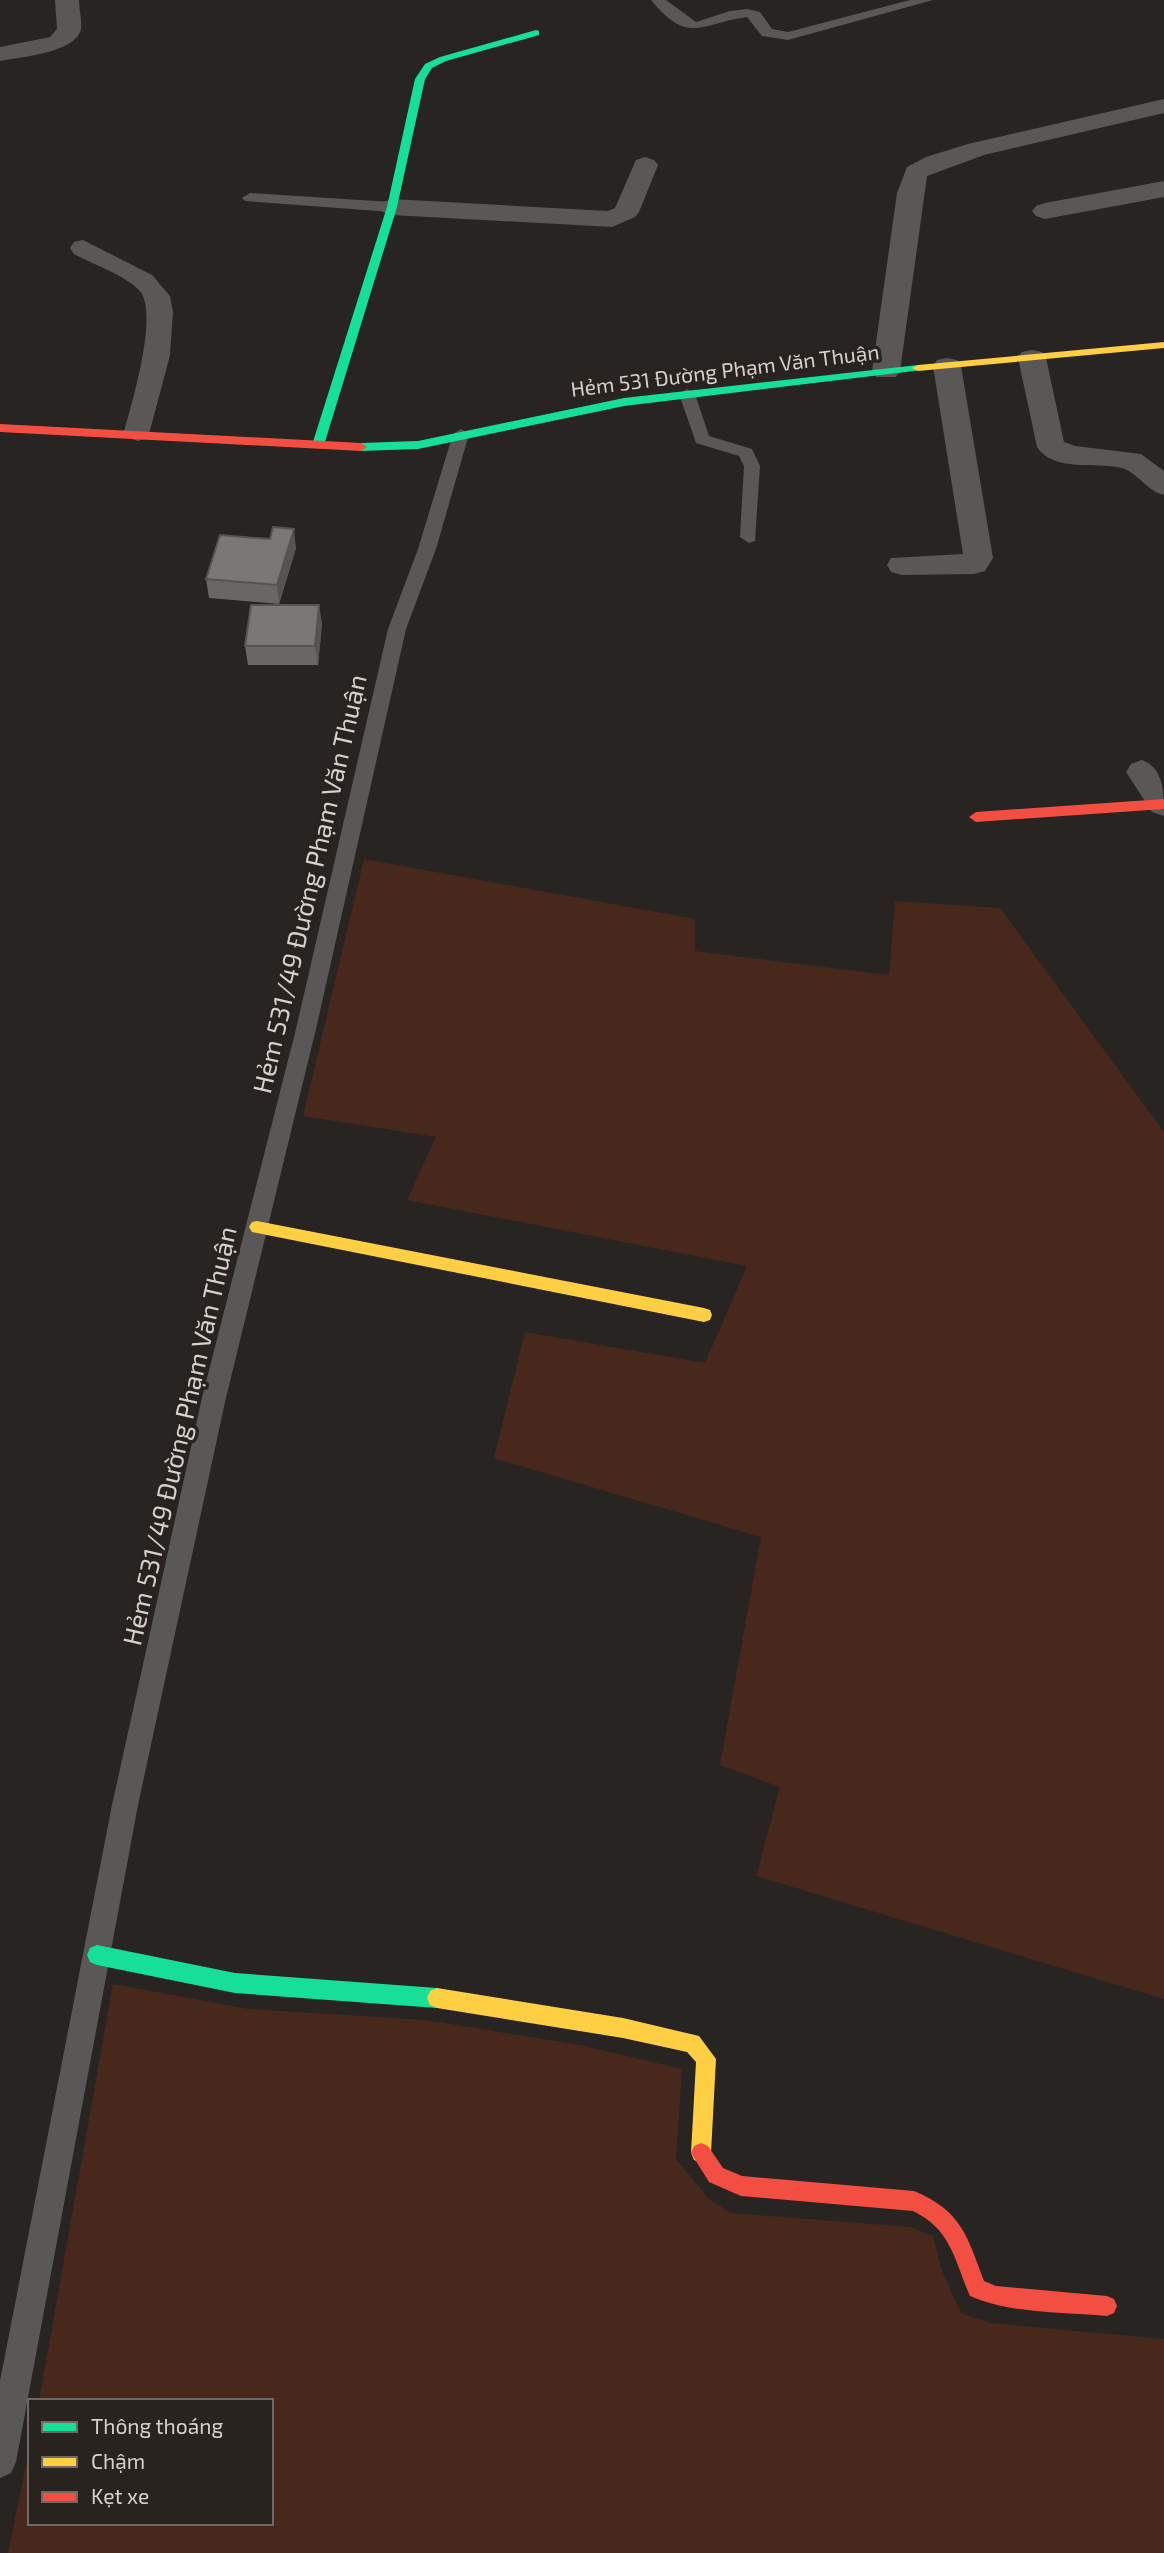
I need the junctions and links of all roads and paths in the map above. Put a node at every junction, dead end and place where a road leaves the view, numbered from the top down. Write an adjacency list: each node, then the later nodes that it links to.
1 (67, 0): 5 (street)
2 (658, 0): 3 (lane)
3 (926, 0)
4 (536, 33): 10 (street)
5 (0, 54)
6 (1164, 106): 16 (street)
7 (645, 164): 10 (street)
8 (1164, 189): 11 (street)
9 (250, 198): 10 (lane)
10 (392, 207): 21 (street)
11 (1045, 211)
12 (83, 248): 19 (street)
13 (1164, 345): 14 (street, Hẻm 531 Đường Phạm Văn Thuận)
14 (1032, 358): 15 (street, Hẻm 531 Đường Phạm Văn Thuận); 22 (street)
15 (947, 366): 16 (street, Hẻm 531 Đường Phạm Văn Thuận); 26 (street)
16 (886, 371): 17 (street, Hẻm 531 Đường Phạm Văn Thuận)
17 (687, 394): 20 (street, Hẻm 531 Đường Phạm Văn Thuận); 25 (lane)
18 (0, 428): 19 (street, Hẻm 531 Đường Phạm Văn Thuận)
19 (138, 432): 21 (street, Hẻm 531 Đường Phạm Văn Thuận)
20 (461, 434): 21 (street, Hẻm 531 Đường Phạm Văn Thuận); 30 (lane, Hẻm 531/49 Đường Phạm Văn Thuận)
21 (318, 445)
22 (1131, 460): 23 (street); 24 (street)
23 (1164, 462)
24 (1164, 486)
25 (749, 537)
26 (902, 565)
27 (1142, 772): 28 (street)
28 (1164, 804): 29 (street)
29 (976, 817)
30 (257, 1227): 31 (street); 32 (lane, Hẻm 531/49 Đường Phạm Văn Thuận)
31 (704, 1315)
32 (97, 1955): 33 (street); 34 (lane, Hẻm 531/49 Đường Phạm Văn Thuận)
33 (1107, 2306)
34 (0, 2462)

